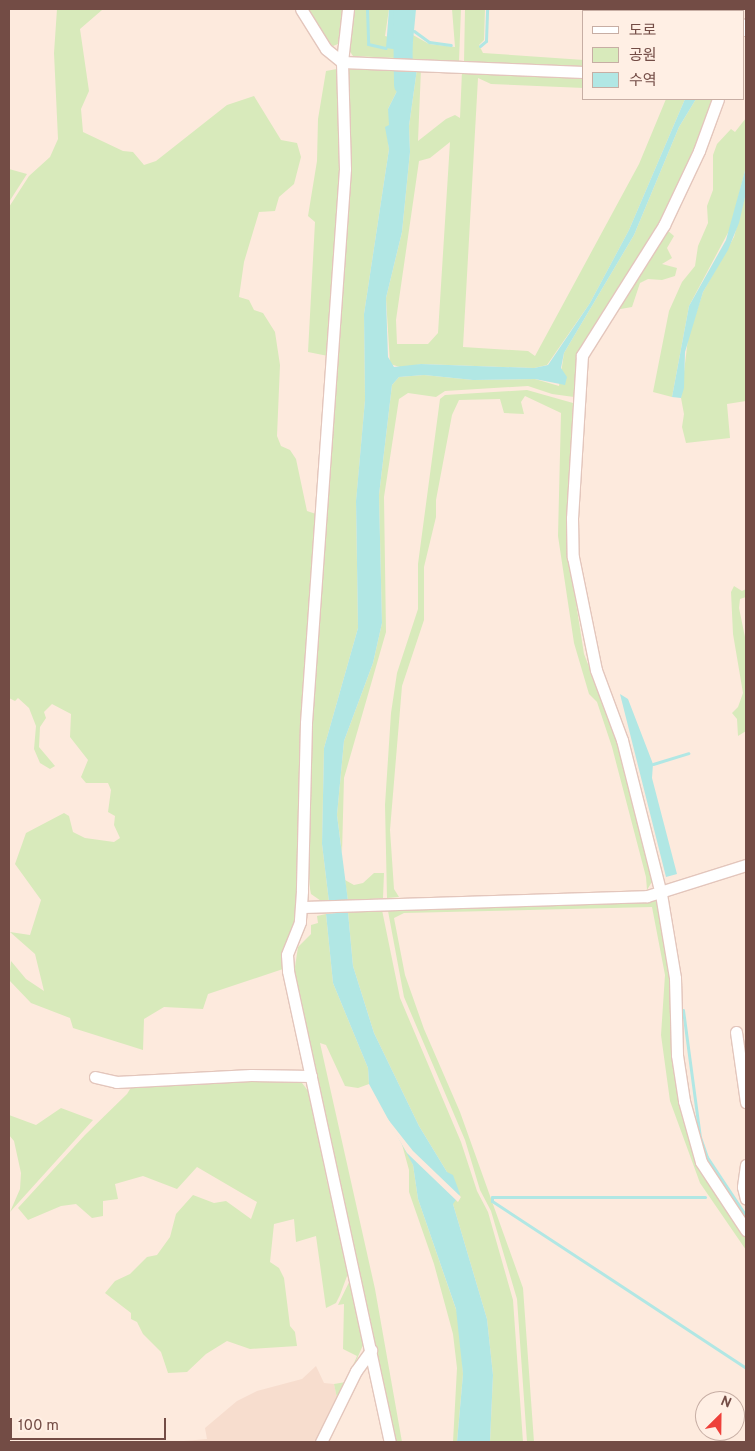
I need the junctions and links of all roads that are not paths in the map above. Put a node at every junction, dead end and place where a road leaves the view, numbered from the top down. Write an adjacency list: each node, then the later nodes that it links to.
1 (301, 9): 3 (street)
2 (348, 9): 3 (street)
3 (342, 62): 4 (street); 8 (street)
4 (582, 72)
5 (718, 100): 7 (street)
6 (746, 865): 7 (street)
7 (661, 894): 8 (street); 15 (street)
8 (301, 907): 10 (street)
9 (736, 1032): 12 (street)
10 (311, 1076): 11 (street); 16 (street)
11 (95, 1077)
12 (746, 1102)
13 (746, 1165): 14 (street)
14 (746, 1199)
15 (746, 1230)
16 (370, 1350): 17 (street); 18 (street)
17 (321, 1442)
18 (390, 1442)

